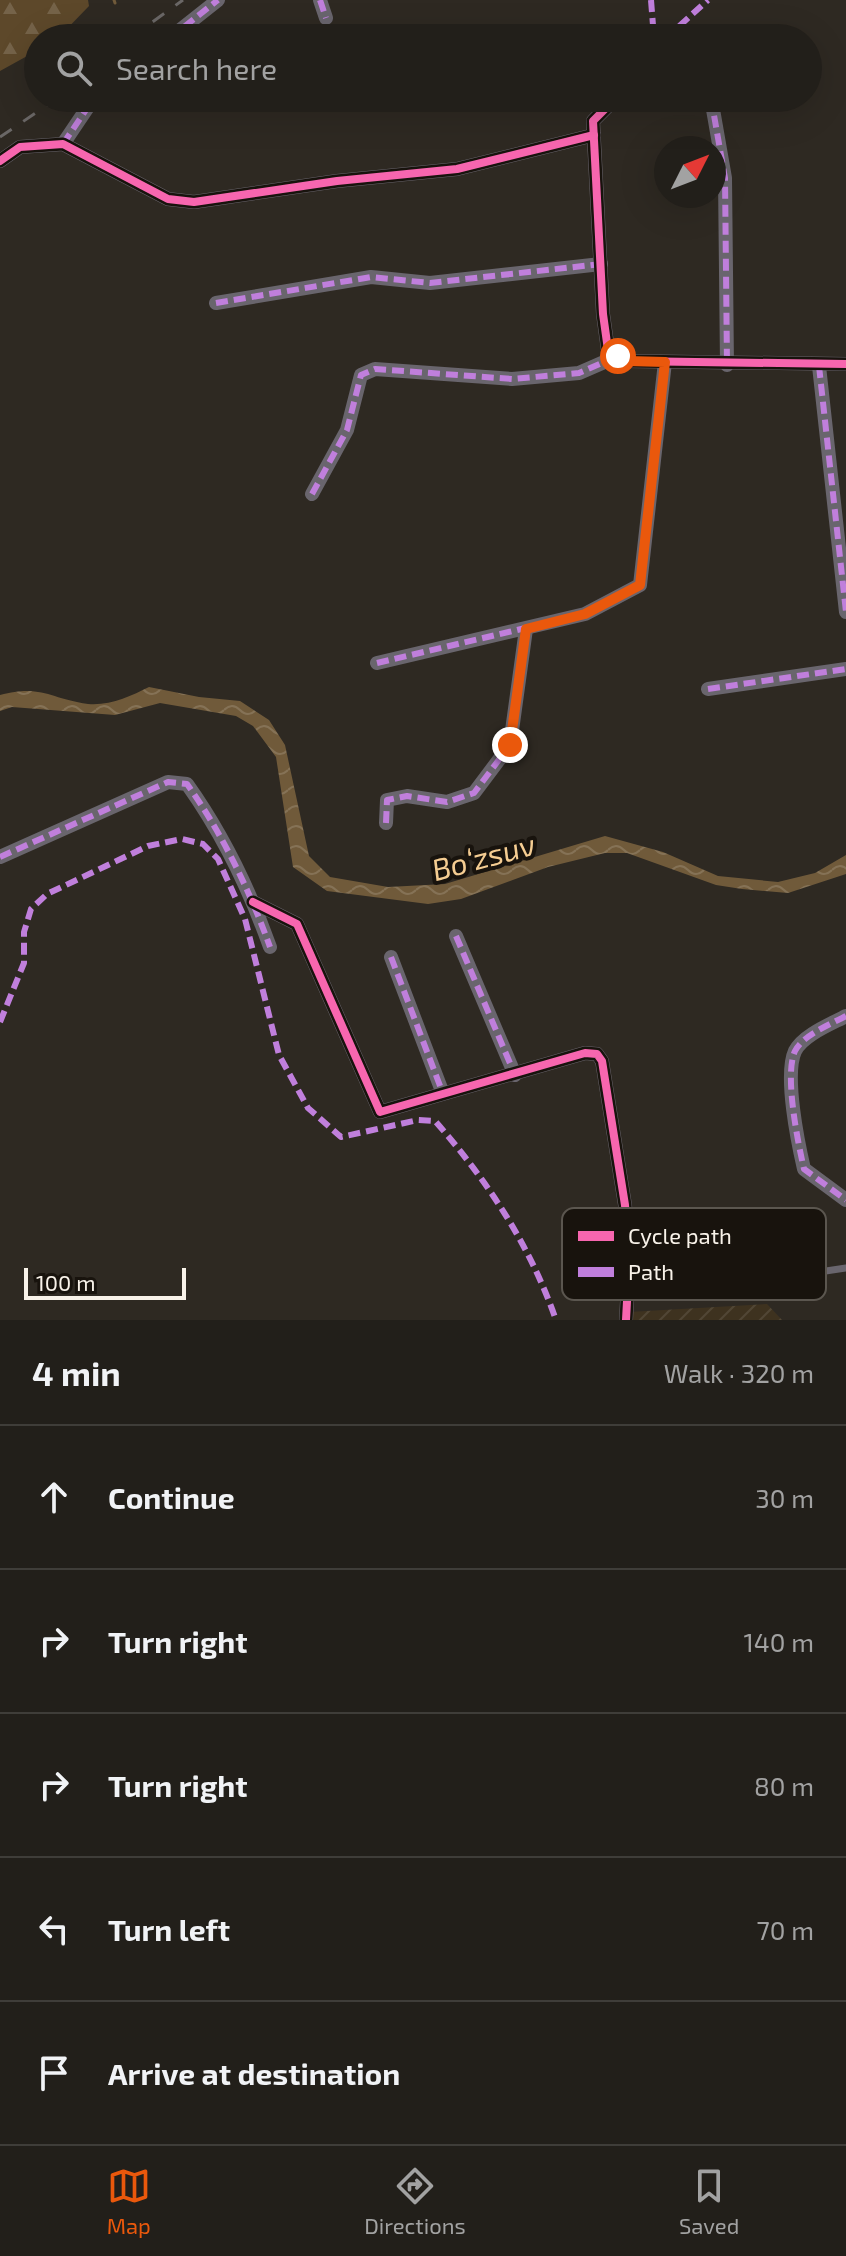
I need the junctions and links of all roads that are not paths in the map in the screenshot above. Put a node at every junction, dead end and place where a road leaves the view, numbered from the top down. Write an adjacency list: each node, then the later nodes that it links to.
1 (218, 0): 4 (street)
2 (320, 0): 3 (street)
3 (326, 18)
4 (188, 24)
5 (85, 112): 9 (street)
6 (602, 112): 8 (street)
7 (713, 112): 16 (street)
8 (594, 135): 9 (street); 11 (street)
9 (63, 144): 10 (street)
10 (0, 161)
11 (601, 264): 12 (street); 13 (street)
12 (216, 303)
13 (618, 356): 14 (street); 18 (street)
14 (665, 362): 16 (street); 20 (street)
15 (846, 364): 17 (street)
16 (727, 365): 17 (street)
17 (819, 366): 19 (street)
18 (312, 494)
19 (846, 612)
20 (526, 629): 21 (street); 24 (street)
21 (377, 663)
22 (846, 669): 23 (street)
23 (708, 689)
24 (386, 823)
25 (0, 857): 26 (street)
26 (253, 902): 28 (street); 32 (street)
27 (456, 936): 31 (street)
28 (270, 947)
29 (391, 957): 32 (street)
30 (846, 1016): 33 (street)
31 (515, 1075): 32 (street); 34 (street)
32 (442, 1091)
33 (846, 1200)
34 (625, 1208)
35 (846, 1268): 36 (lane)
36 (826, 1271)
37 (627, 1300): 38 (street)
38 (626, 1320)

